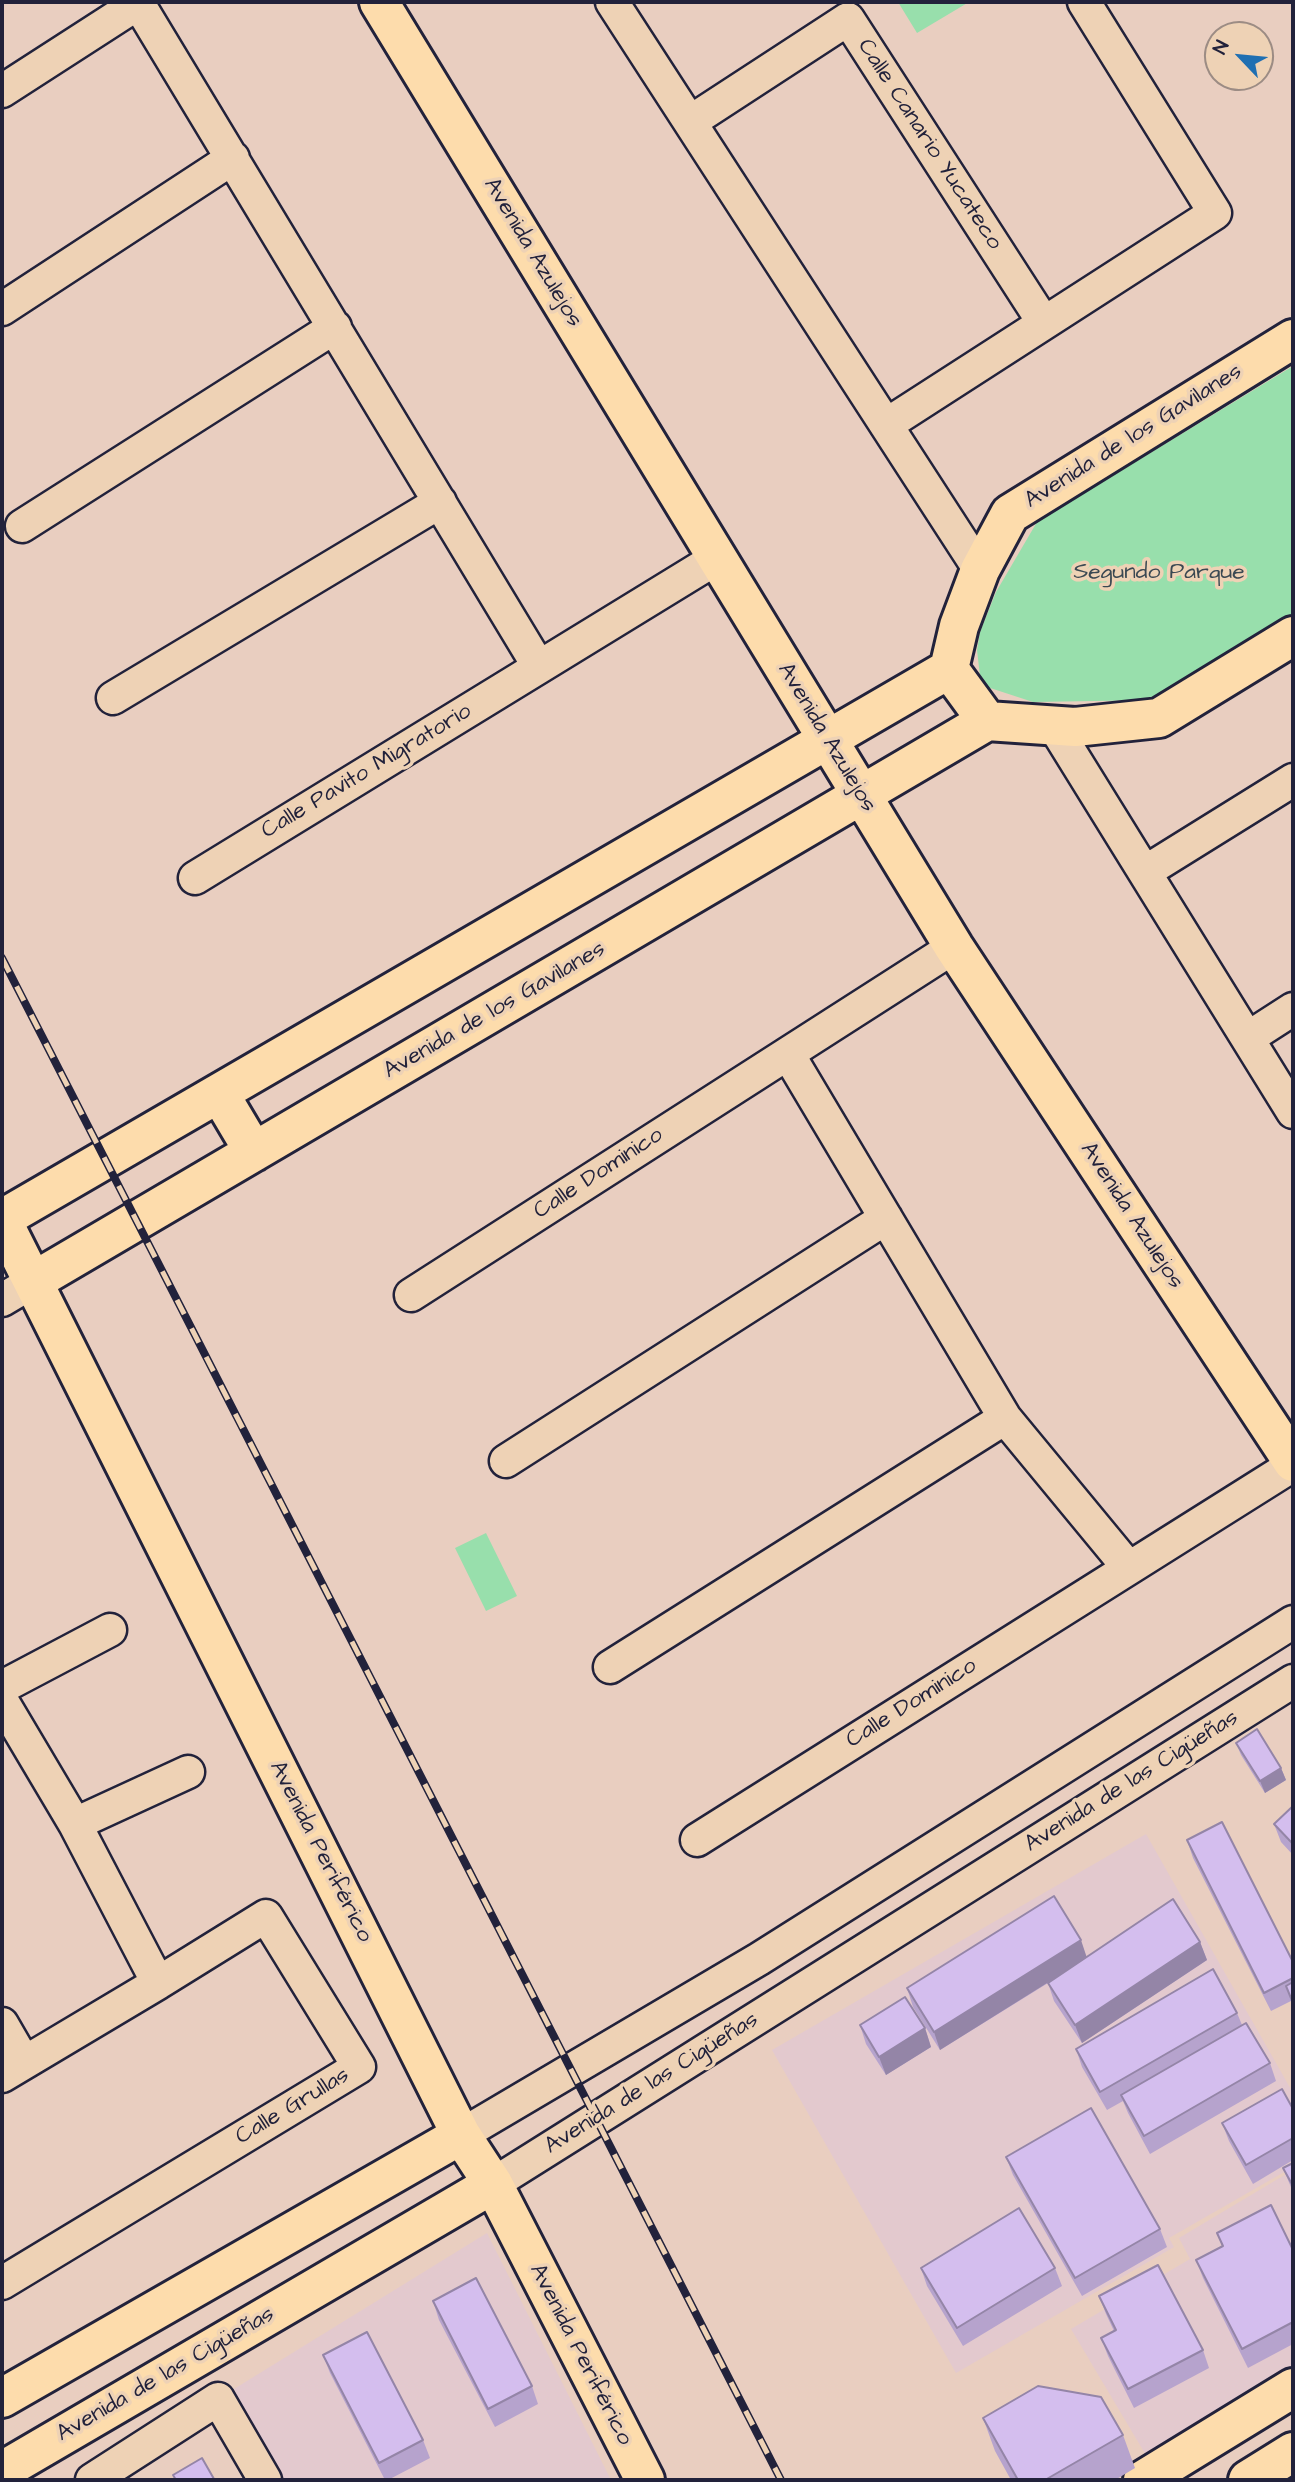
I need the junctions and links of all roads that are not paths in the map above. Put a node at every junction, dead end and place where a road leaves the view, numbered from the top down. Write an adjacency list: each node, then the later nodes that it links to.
1 (139, 2): 5 (street); 7 (street)
2 (379, 2): 15 (main road, Avenida Azulejos)
3 (612, 2): 6 (street)
4 (1084, 2): 9 (street)
5 (2, 91)
6 (690, 122): 9 (street, Calle Canario Yucateco); 12 (street)
7 (233, 158): 8 (street); 10 (street)
8 (2, 309)
9 (1044, 323): 12 (street)
10 (335, 327): 13 (street); 14 (street)
11 (1293, 339): 16 (main road, Avenida de los Gavilanes)
12 (886, 425): 16 (street)
13 (440, 502): 18 (street); 20 (street)
14 (22, 526)
15 (717, 558): 18 (street, Calle Pavito Migratorio); 23 (main road, Avenida Azulejos)
16 (980, 570): 19 (main road, Avenida de los Gavilanes)
17 (1293, 636): 22 (main road)
18 (539, 667): 27 (street, Calle Pavito Migratorio)
19 (949, 669): 21 (main road); 23 (main road)
20 (113, 698)
21 (987, 721): 22 (main road); 25 (main road, Avenida de los Gavilanes)
22 (1055, 726): 26 (street)
23 (828, 740): 25 (main road, Avenida Azulejos); 32 (main road)
24 (1293, 780): 26 (street)
25 (862, 796): 28 (main road, Avenida Azulejos); 34 (main road, Avenida de los Gavilanes)
26 (1144, 872): 30 (street)
27 (195, 878)
28 (954, 947): 31 (street, Calle Dominico); 42 (main road, Avenida Azulejos)
29 (1293, 1009): 30 (street)
30 (1248, 1038): 33 (street)
31 (788, 1054): 36 (street); 38 (street, Calle Dominico)
32 (219, 1093): 34 (main road); 35 (main road)
33 (1293, 1112)
34 (254, 1152): 37 (main road, Avenida de los Gavilanes)
35 (2, 1219): 37 (main road, Avenida Periférico)
36 (886, 1219): 40 (street); 41 (street)
37 (34, 1281): 39 (street, Avenida de los Gavilanes); 56 (main road, Avenida Periférico)
38 (411, 1295)
39 (2, 1300)
40 (1005, 1418): 43 (street); 46 (street)
41 (506, 1461)
42 (1293, 1463): 43 (street, Calle Dominico)
43 (1128, 1567): 52 (street, Calle Dominico)
44 (1293, 1622): 56 (street)
45 (110, 1630): 48 (street)
46 (610, 1667)
47 (1293, 1681): 57 (street, Avenida de las Cigüeñas)
48 (2, 1687)
49 (2, 1701): 51 (street)
50 (188, 1772): 51 (street)
51 (75, 1824): 53 (street)
52 (697, 1840)
53 (158, 1983): 55 (street, Calle Grullas); 58 (street, Calle Grullas)
54 (2, 2024): 55 (street, Calle Grullas)
55 (13, 2069)
56 (461, 2134): 57 (main road, Avenida Periférico); 60 (main road)
57 (492, 2184): 62 (main road, Avenida de las Cigüeñas); 65 (main road, Avenida Periférico)
58 (2, 2283)
59 (1293, 2388): 66 (main road)
60 (2, 2398)
61 (1293, 2452): 67 (main road)
62 (2, 2471)
63 (92, 2480): 64 (street)
64 (265, 2480)
65 (645, 2480)
66 (1143, 2480)
67 (1248, 2480)

